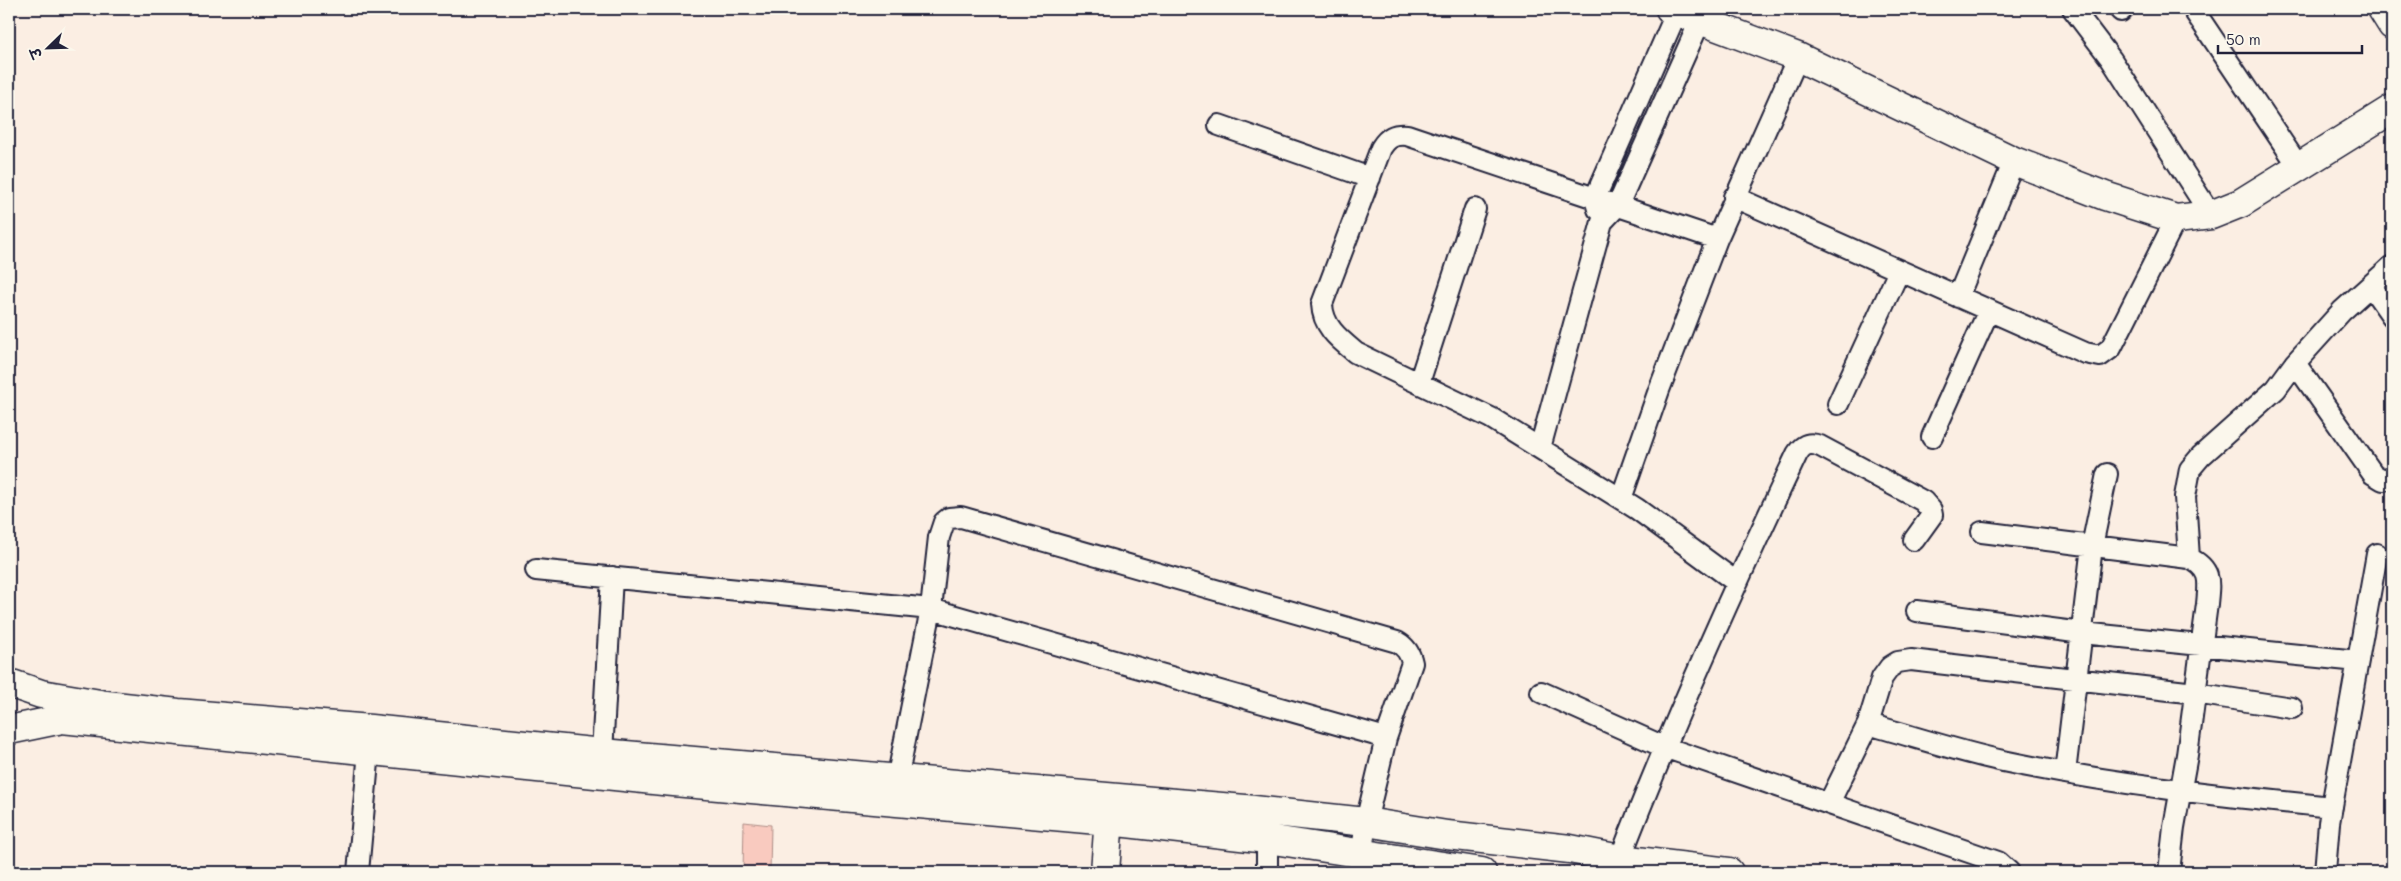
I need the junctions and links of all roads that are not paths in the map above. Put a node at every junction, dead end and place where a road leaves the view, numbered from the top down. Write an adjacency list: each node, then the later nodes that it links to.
1 (2073, 9): 16 (street)
2 (2193, 9): 10 (street)
3 (2382, 9): 5 (street)
4 (1681, 13): 6 (street); 13 (street); 14 (street)
5 (2392, 25)
6 (1798, 57): 9 (street); 12 (street)
7 (2392, 109): 10 (street)
8 (1219, 125): 11 (street)
9 (2014, 161): 17 (street); 23 (street)
10 (2299, 167): 16 (street)
11 (1370, 178): 13 (street); 27 (street)
12 (1734, 197): 19 (street); 21 (street)
13 (1595, 198): 14 (street); 18 (street)
14 (1618, 206): 18 (street); 19 (street)
15 (1475, 209): 27 (street)
16 (2211, 215): 17 (street)
17 (2176, 219): 24 (street)
18 (1602, 222): 30 (street)
19 (1717, 239): 33 (street)
20 (2392, 266): 22 (street)
21 (1899, 270): 23 (street); 28 (street)
22 (2371, 286): 25 (street); 26 (street)
23 (1958, 297): 24 (street)
24 (1989, 310): 29 (street)
25 (2392, 316)
26 (2295, 363): 32 (street); 38 (street)
27 (1419, 383): 30 (street)
28 (1838, 404)
29 (1932, 437)
30 (1540, 448): 33 (street)
31 (2107, 474): 36 (street)
32 (2392, 477)
33 (1621, 499): 41 (street)
34 (1982, 532): 36 (street)
35 (1914, 540): 41 (street)
36 (2092, 546): 38 (street); 44 (street)
37 (2377, 554): 46 (street)
38 (2189, 558): 45 (street)
39 (536, 570): 40 (street)
40 (612, 577): 42 (street); 57 (street)
41 (1733, 589): 55 (street)
42 (931, 608): 54 (street); 54 (street); 59 (street)
43 (1917, 611): 44 (street)
44 (2082, 633): 45 (street); 47 (street)
45 (2202, 644): 46 (street); 50 (street)
46 (2358, 661): 62 (street)
47 (2076, 679): 50 (street); 52 (street); 58 (street)
48 (9, 683): 57 (street)
49 (1541, 692): 55 (street)
50 (2195, 694): 51 (street); 60 (street)
51 (2292, 708)
52 (1868, 724): 58 (street); 61 (street)
53 (9, 730): 56 (street)
54 (1386, 738): 64 (street)
55 (1664, 747): 61 (street); 66 (street)
56 (369, 751): 63 (street); 69 (street)
57 (602, 753): 59 (street)
58 (2065, 773): 60 (street)
59 (897, 780): 63 (street)
60 (2180, 792): 62 (street); 75 (street)
61 (1830, 803): 74 (street)
62 (2332, 807): 76 (street)
63 (1110, 808): 64 (street); 65 (street); 70 (street)
64 (1366, 822): 66 (street); 67 (street)
65 (1267, 839): 67 (street); 71 (street)
66 (1620, 859): 73 (street)
67 (1360, 863): 68 (street)
68 (1454, 870): 72 (street)
69 (358, 872)
70 (1105, 872)
71 (1267, 872)
72 (1482, 872)
73 (1729, 872)
74 (2009, 872)
75 (2169, 872)
76 (2325, 872)

